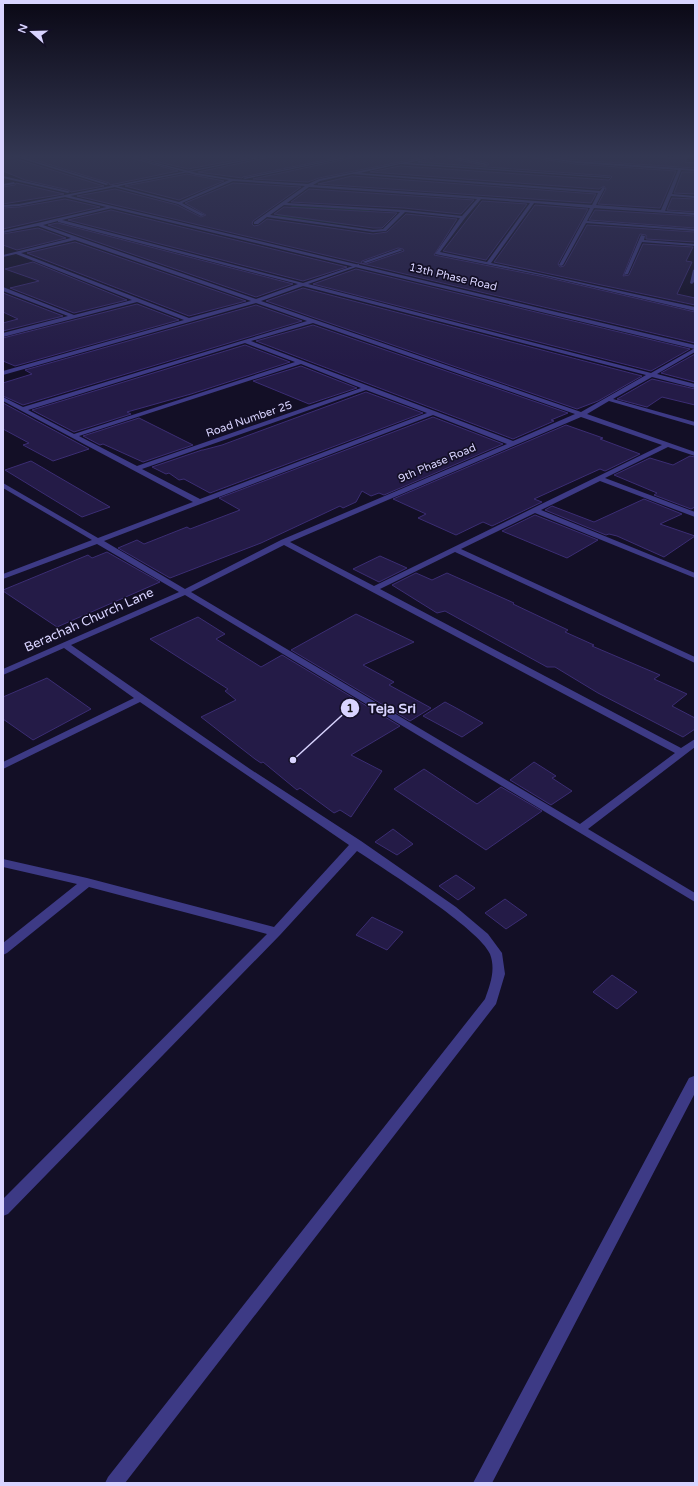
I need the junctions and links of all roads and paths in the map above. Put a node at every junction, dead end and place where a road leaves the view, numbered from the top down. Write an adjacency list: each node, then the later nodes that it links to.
1 (41, 224): 11 (street)
2 (72, 224): 32 (street)
3 (186, 224): 22 (street, 13th Phase Road)
4 (203, 224): 20 (street, 13th Phase Road)
5 (326, 224): 6 (street)
6 (390, 224)
7 (458, 224): 24 (street)
8 (516, 224): 24 (street)
9 (584, 224): 26 (street)
10 (614, 224): 12 (street)
11 (38, 225): 14 (street); 15 (street)
12 (647, 227): 13 (street); 16 (street)
13 (695, 230)
14 (3, 232)
15 (76, 238): 19 (street); 35 (street)
16 (641, 241): 17 (street); 30 (street)
17 (695, 245)
18 (401, 250): 23 (street)
19 (16, 253): 21 (street); 34 (street)
20 (328, 254): 22 (street); 23 (street, 13th Phase Road)
21 (3, 256)
22 (320, 256): 25 (street, 13th Phase Road)
23 (364, 262): 28 (street, 13th Phase Road)
24 (488, 263): 36 (street)
25 (357, 265): 29 (street, 13th Phase Road); 32 (street)
26 (561, 265)
27 (695, 270): 31 (street)
28 (402, 271): 29 (street); 42 (street, 13th Phase Road)
29 (394, 274): 43 (street, 13th Phase Road)
30 (626, 274)
31 (692, 283)
32 (302, 285): 35 (street); 46 (street)
33 (3, 289): 37 (street)
34 (137, 300): 37 (street); 38 (street)
35 (256, 301): 38 (street); 39 (street)
36 (695, 309)
37 (74, 317): 40 (street)
38 (189, 320): 45 (street)
39 (312, 321): 41 (street); 53 (street)
40 (3, 335)
41 (245, 341): 44 (street); 51 (street)
42 (695, 342)
43 (695, 348): 46 (street, 9th Phase Road)
44 (302, 362): 48 (street); 55 (street)
45 (3, 373)
46 (651, 375): 47 (street); 50 (street, 9th Phase Road)
47 (695, 386)
48 (368, 387): 52 (street); 59 (street, Road Number 25)
49 (3, 399): 51 (street)
50 (607, 399): 53 (street, 9th Phase Road); 54 (street)
51 (22, 409): 55 (street)
52 (433, 413): 56 (street); 62 (street)
53 (582, 414): 56 (street, 9th Phase Road); 57 (street)
54 (695, 424)
55 (74, 436): 59 (street)
56 (511, 443): 66 (street, 9th Phase Road)
57 (667, 444): 58 (street); 60 (street)
58 (695, 454)
59 (136, 469): 62 (street)
60 (599, 478): 63 (street); 64 (street)
61 (3, 485): 65 (street)
62 (199, 502): 65 (street)
63 (534, 510): 67 (street); 68 (street)
64 (695, 515)
65 (97, 540): 69 (street); 71 (street)
66 (284, 542): 70 (street); 71 (street, 9th Phase Road)
67 (455, 549): 70 (street); 73 (street)
68 (695, 576)
69 (3, 577)
70 (374, 589): 77 (street)
71 (185, 592): 72 (street, Berachah Church Lane); 79 (street)
72 (65, 645): 74 (street, Berachah Church Lane); 75 (street)
73 (695, 660)
74 (3, 672)
75 (140, 698): 78 (street); 80 (street)
76 (695, 742): 77 (street)
77 (681, 752): 79 (street)
78 (3, 766)
79 (582, 829): 83 (street)
80 (357, 844): 84 (street); 88 (street)
81 (3, 863): 82 (street)
82 (87, 882): 84 (street); 85 (street)
83 (695, 898)
84 (276, 932): 87 (street)
85 (3, 950)
86 (694, 1082): 89 (street)
87 (3, 1208)
88 (114, 1483)
89 (482, 1483)

